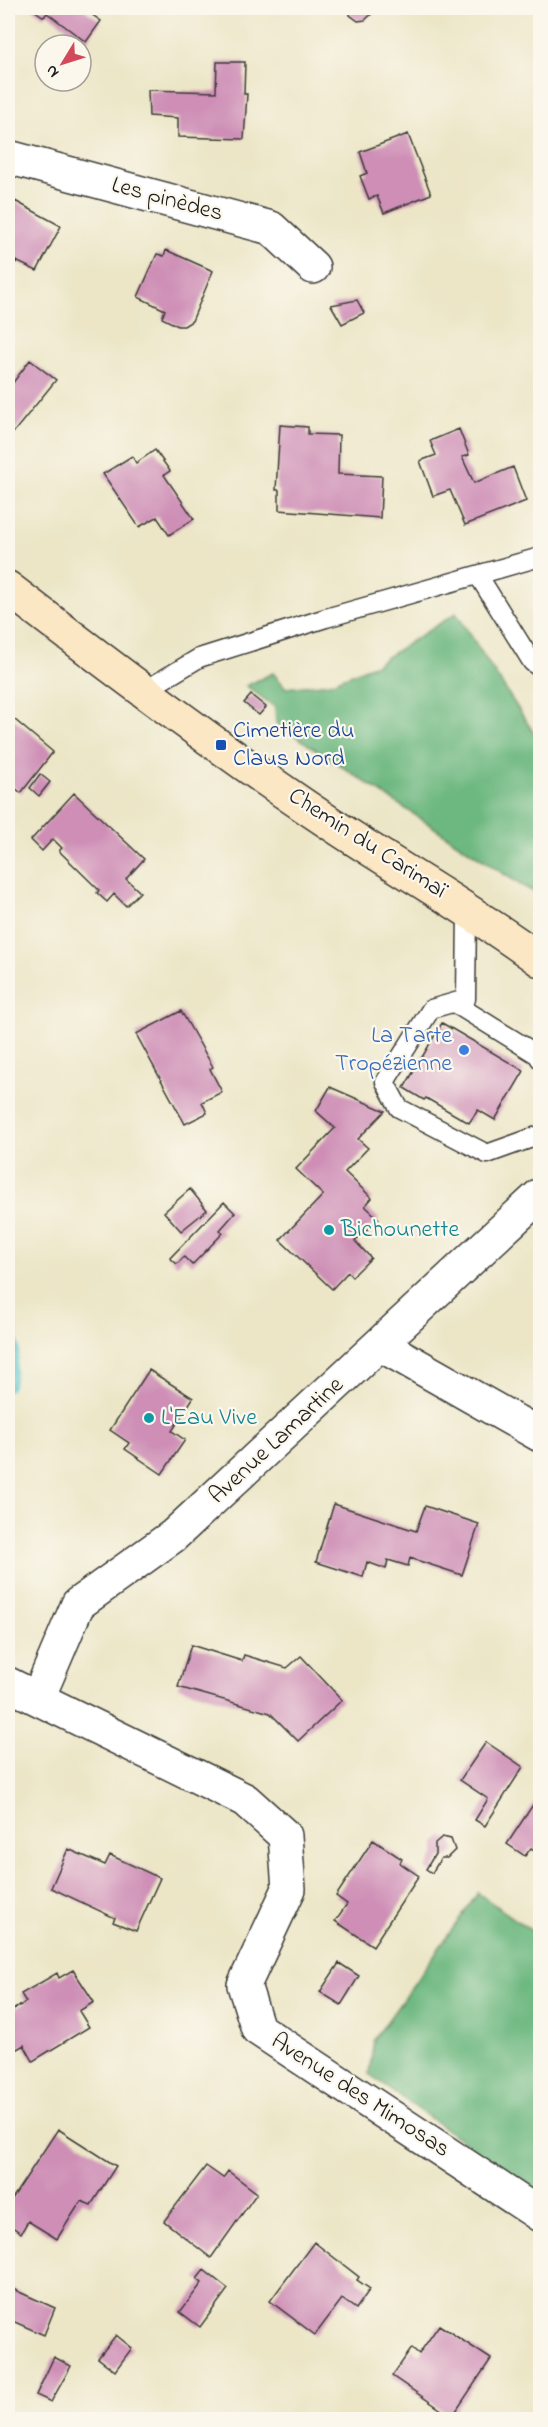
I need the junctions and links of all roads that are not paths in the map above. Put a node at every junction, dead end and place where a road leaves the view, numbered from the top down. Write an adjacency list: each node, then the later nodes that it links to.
1 (8, 157): 2 (street, Les pinèdes)
2 (313, 267)
3 (540, 557): 4 (lane)
4 (478, 575): 6 (lane); 7 (lane)
5 (8, 588): 7 (main road, Chemin du Carimaï)
6 (540, 668)
7 (144, 691): 8 (main road, Chemin du Carimaï)
8 (467, 909): 9 (main road, Chemin du Carimaï); 12 (lane)
9 (495, 927): 10 (main road, Chemin du Carimaï); 11 (main road, Chemin du Carimaï)
10 (540, 949)
11 (540, 960)
12 (454, 1003): 13 (lane); 14 (lane)
13 (540, 1059)
14 (540, 1135)
15 (540, 1195): 16 (street, Avenue Lamartine)
16 (381, 1345): 17 (street); 19 (street, Avenue Lamartine)
17 (540, 1435)
18 (8, 1684): 19 (street, Avenue des Mimosas)
19 (38, 1698): 20 (street, Avenue des Mimosas)
20 (540, 2215)

